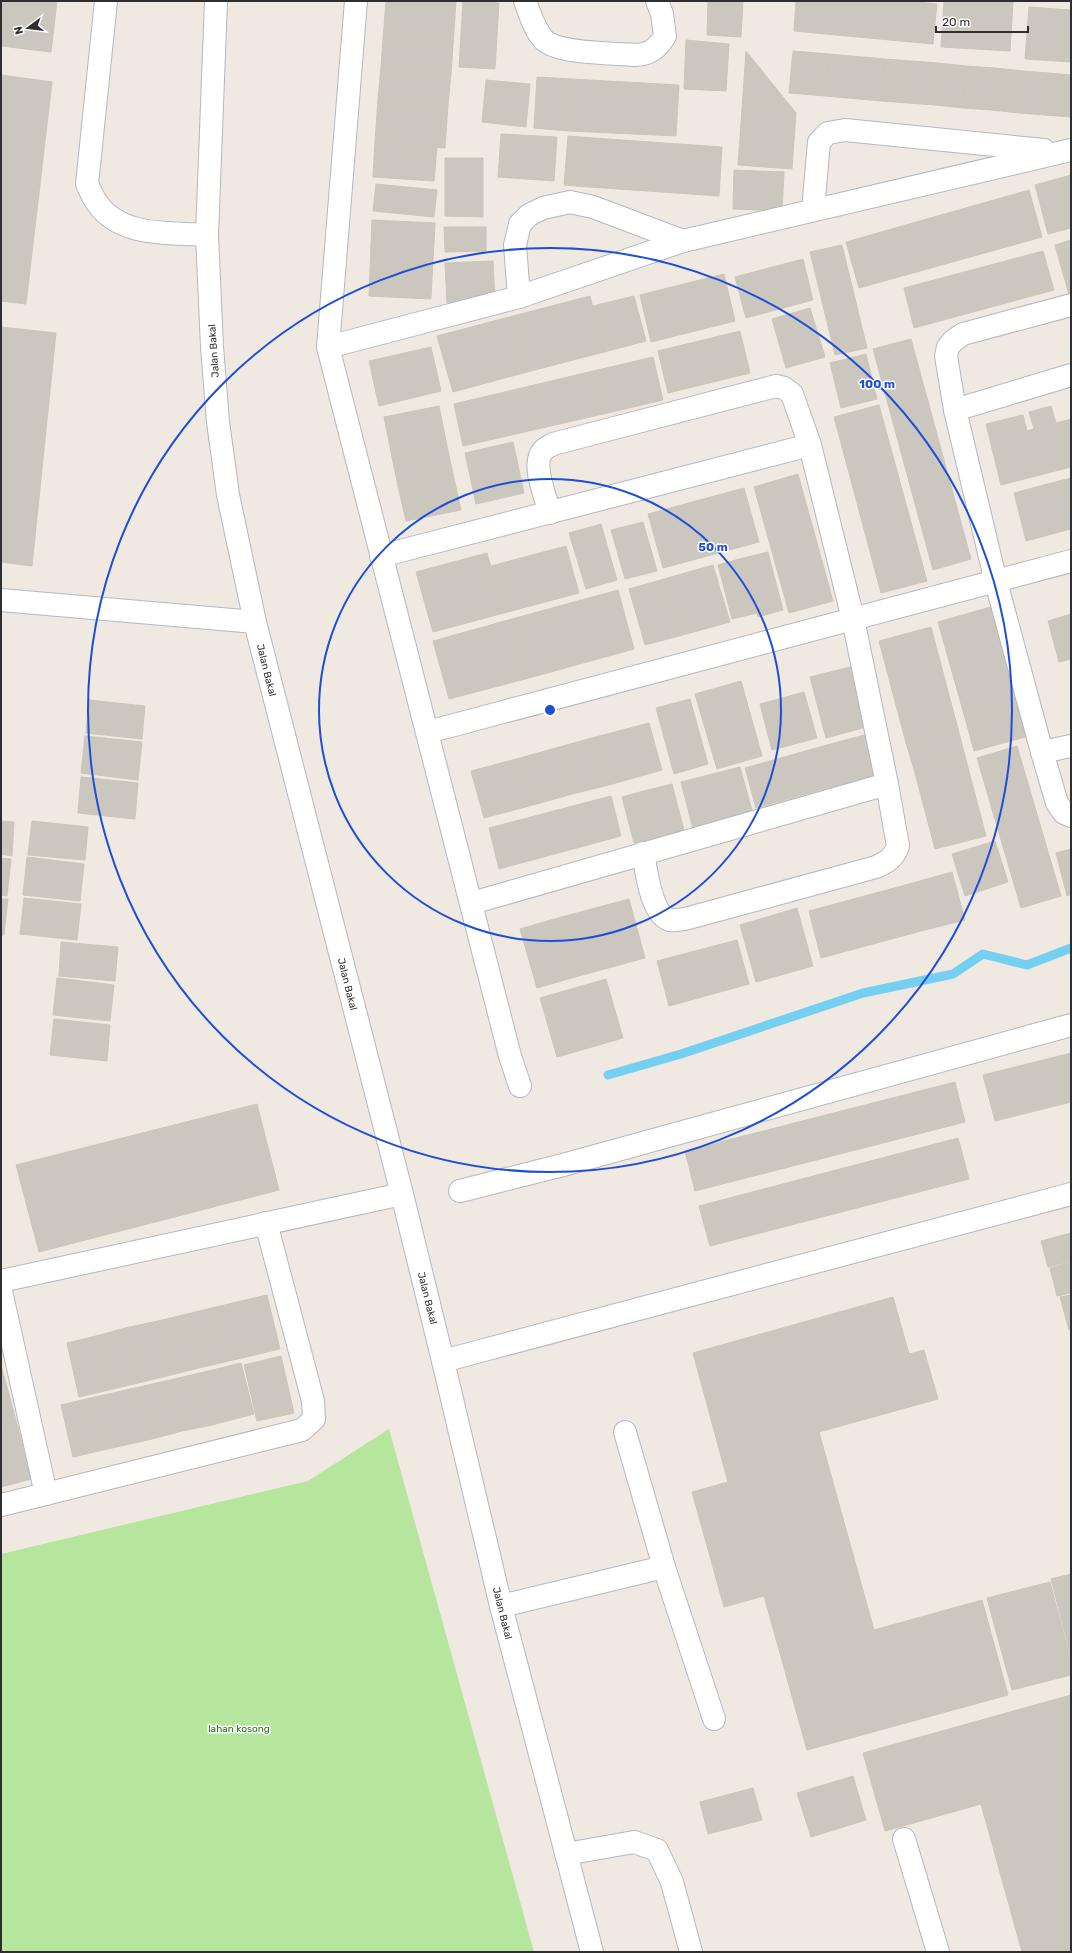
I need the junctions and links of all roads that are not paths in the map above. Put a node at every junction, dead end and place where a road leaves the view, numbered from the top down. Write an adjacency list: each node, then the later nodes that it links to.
1 (106, 1): 8 (street)
2 (216, 1): 8 (street, Jalan Bakal)
3 (356, 1): 12 (street)
4 (525, 1): 5 (street)
5 (657, 1)
6 (1067, 151): 7 (street); 7 (street)
7 (814, 210): 9 (street)
8 (207, 236): 22 (street, Jalan Bakal)
9 (683, 241): 10 (street); 10 (street)
10 (519, 297): 12 (street)
11 (1071, 305): 14 (street)
12 (328, 347): 17 (street)
13 (1071, 375): 14 (street)
14 (955, 410): 19 (street)
15 (810, 444): 16 (street); 16 (street); 21 (street)
16 (550, 513): 17 (street)
17 (381, 556): 23 (street)
18 (1071, 561): 19 (street)
19 (996, 582): 21 (street); 25 (street)
20 (1, 600): 22 (street)
21 (853, 619): 23 (street); 26 (street)
22 (255, 622): 33 (street, Jalan Bakal)
23 (428, 732): 29 (street)
24 (1071, 746): 25 (street)
25 (1042, 752): 27 (street)
26 (887, 784): 28 (street); 28 (street)
27 (1071, 816)
28 (643, 852): 29 (street)
29 (472, 903): 31 (street)
30 (1071, 1025): 32 (street)
31 (520, 1086)
32 (460, 1191)
33 (402, 1194): 35 (street); 38 (street, Jalan Bakal)
34 (1071, 1194): 38 (street)
35 (266, 1222): 36 (street); 40 (street)
36 (1, 1281)
37 (1, 1291): 40 (street)
38 (443, 1361): 43 (street, Jalan Bakal)
39 (625, 1432): 42 (street)
40 (46, 1494): 41 (street)
41 (1, 1505)
42 (664, 1567): 43 (street); 44 (street)
43 (501, 1606): 46 (street, Jalan Bakal)
44 (714, 1719)
45 (904, 1839): 49 (street)
46 (566, 1854): 47 (street, Jalan Bakal); 48 (street)
47 (592, 1952)
48 (691, 1952)
49 (938, 1952)

